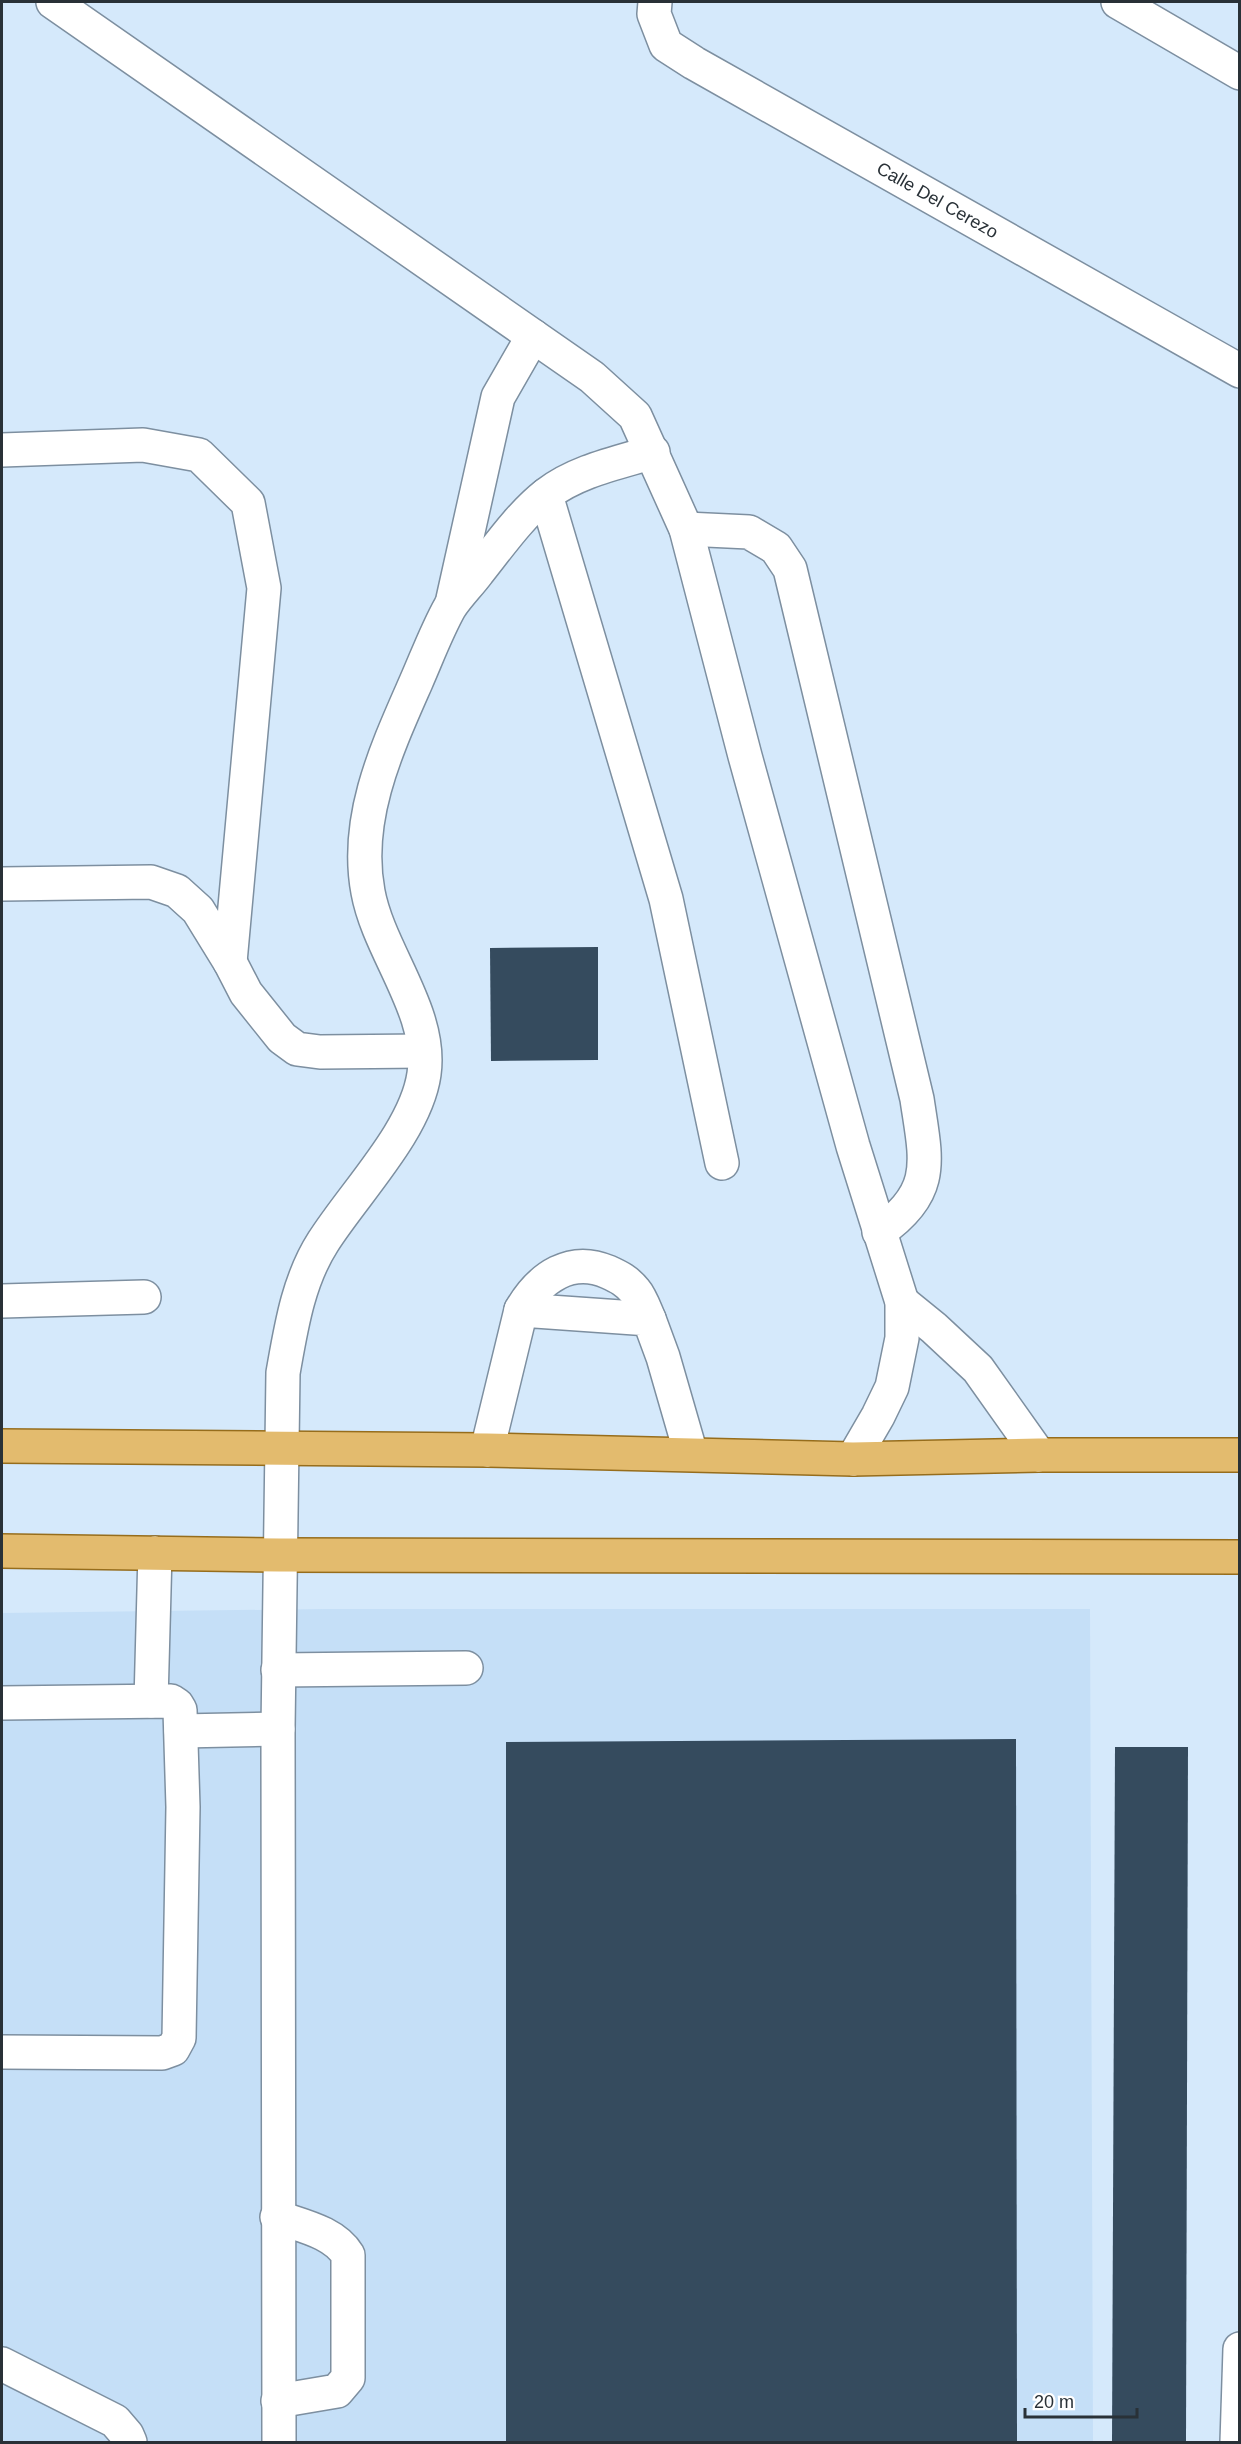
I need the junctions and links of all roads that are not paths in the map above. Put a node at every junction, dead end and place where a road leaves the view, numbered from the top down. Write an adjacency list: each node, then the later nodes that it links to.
1 (53, 2): 5 (street)
2 (1118, 2): 4 (street)
3 (654, 8): 6 (street, Calle Del Cerezo)
4 (1239, 72)
5 (533, 336): 8 (street); 11 (street)
6 (1239, 371)
7 (2, 450): 13 (street)
8 (653, 452): 9 (street); 10 (street)
9 (546, 495): 11 (street); 15 (street)
10 (686, 530): 16 (street); 16 (street)
11 (451, 606): 14 (street)
12 (2, 884): 13 (street)
13 (231, 962): 14 (street)
14 (424, 1051): 23 (street)
15 (722, 1163)
16 (879, 1232): 19 (street)
17 (144, 1297): 18 (street)
18 (2, 1301)
19 (902, 1302): 26 (street); 28 (street)
20 (521, 1310): 21 (street); 21 (street); 24 (street)
21 (649, 1319): 25 (street)
22 (2, 1446): 23 (main road)
23 (280, 1449): 24 (main road); 31 (street)
24 (487, 1450): 25 (main road)
25 (691, 1454): 28 (main road)
26 (1039, 1455): 27 (main road); 28 (main road)
27 (1239, 1455)
28 (853, 1459)
29 (2, 1551): 30 (main road)
30 (155, 1553): 31 (main road); 35 (street)
31 (279, 1555): 32 (main road); 34 (street)
32 (1239, 1557)
33 (466, 1668): 34 (street)
34 (278, 1670): 37 (street)
35 (151, 1701): 36 (street); 38 (street)
36 (2, 1703)
37 (278, 1729): 38 (street); 40 (street)
38 (181, 1731): 39 (street)
39 (2, 2052)
40 (278, 2217): 43 (street); 43 (street)
41 (1239, 2349): 46 (street)
42 (2, 2364): 44 (street)
43 (278, 2401): 45 (street)
44 (130, 2442)
45 (279, 2442)
46 (1237, 2442)

